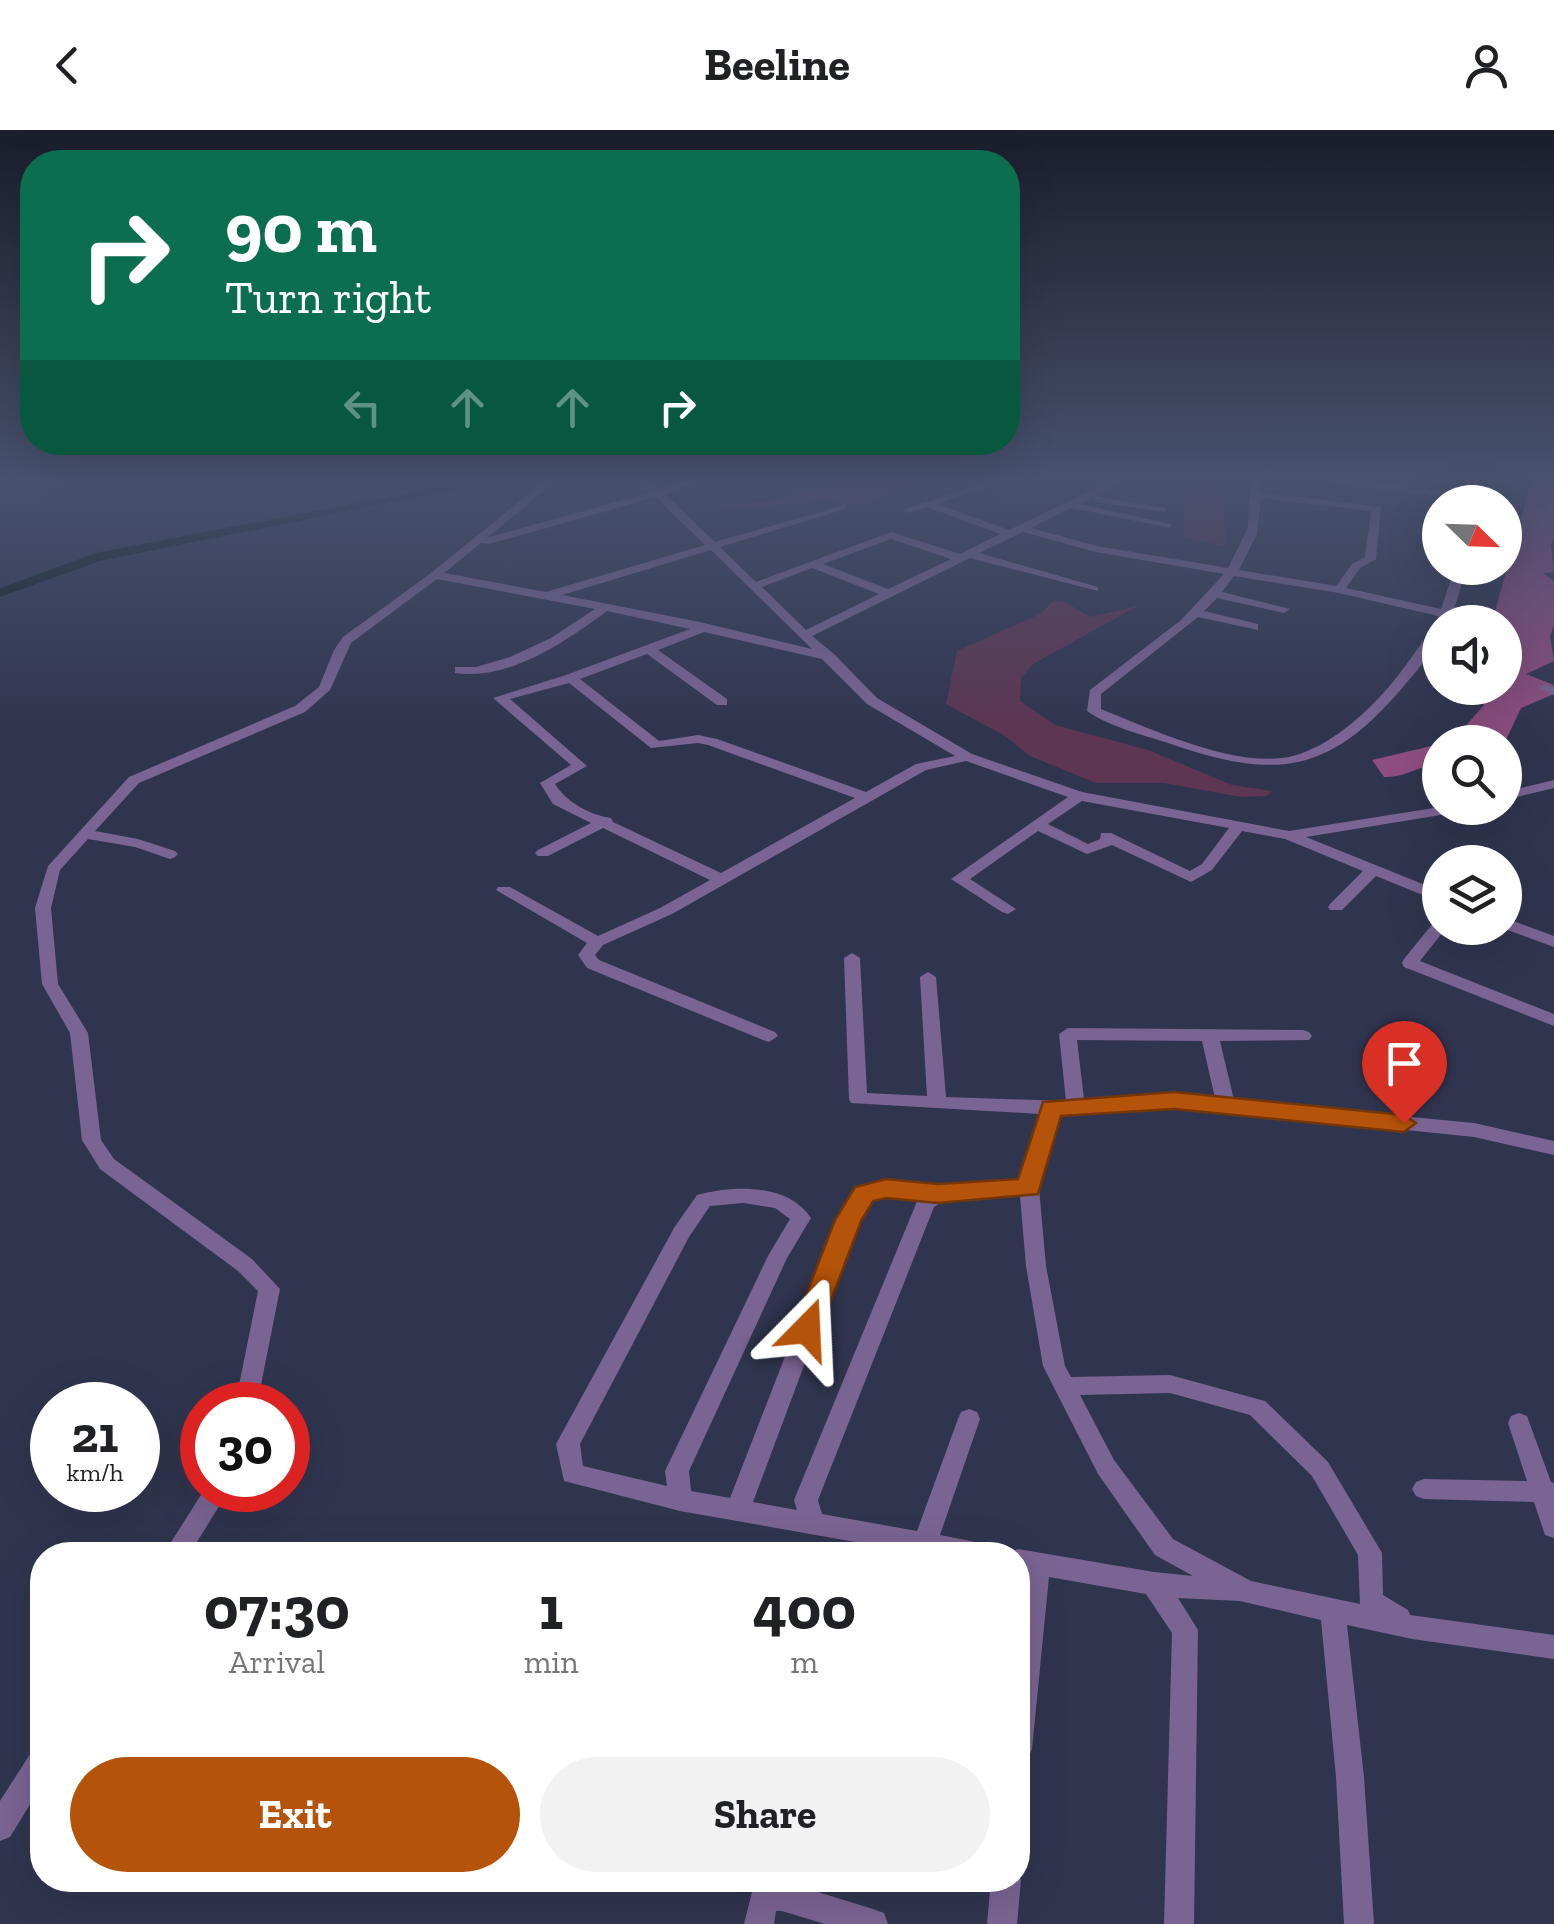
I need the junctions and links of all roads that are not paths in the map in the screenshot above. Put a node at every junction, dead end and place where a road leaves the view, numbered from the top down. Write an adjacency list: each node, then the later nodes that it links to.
1 (450, 564): 12 (street)
2 (647, 564): 18 (street)
3 (732, 564): 13 (street)
4 (817, 564): 10 (street)
5 (948, 564): 16 (street)
6 (1013, 564): 14 (street)
7 (1181, 564): 11 (street)
8 (1238, 564): 11 (street)
9 (1361, 564): 15 (street)
10 (814, 565): 13 (street); 16 (street)
11 (1234, 573): 15 (street); 17 (street)
12 (435, 575): 18 (street); 42 (street)
13 (755, 586): 25 (street)
14 (1094, 589)
15 (1339, 590): 22 (street)
16 (888, 593): 25 (street)
17 (1214, 594): 20 (street); 21 (street)
18 (546, 596): 19 (street)
19 (606, 607): 23 (street); 29 (street)
20 (1284, 609)
21 (1193, 612): 24 (street); 27 (street)
22 (1422, 615)
23 (700, 626): 26 (street); 28 (street)
24 (1254, 627)
25 (806, 634): 28 (street)
26 (650, 650): 30 (street); 31 (street)
27 (1422, 651)
28 (830, 657): 32 (street)
29 (459, 670)
30 (570, 678): 36 (street); 39 (street)
31 (722, 702)
32 (967, 757): 35 (street); 36 (street)
33 (1547, 786): 34 (street); 37 (street)
34 (1522, 792)
35 (1079, 796): 40 (street); 41 (street)
36 (868, 798): 47 (street)
37 (1554, 798)
38 (1422, 814): 43 (street)
39 (606, 821): 44 (street); 47 (street)
40 (1038, 825): 41 (street); 51 (street)
41 (1238, 826): 43 (street)
42 (85, 834): 45 (street); 69 (street)
43 (1289, 835): 46 (street)
44 (543, 853)
45 (170, 854)
46 (1373, 870): 49 (street); 50 (street)
47 (724, 880): 53 (street)
48 (504, 890): 53 (street)
49 (1422, 890)
50 (1336, 907)
51 (1008, 909)
52 (1522, 929): 54 (street)
53 (597, 942): 59 (street)
54 (1554, 942)
55 (1424, 945): 58 (street)
56 (852, 958): 62 (street)
57 (928, 978): 62 (street)
58 (1554, 1020)
59 (769, 1036)
60 (1210, 1036): 61 (street); 63 (street); 64 (street)
61 (1303, 1036)
62 (937, 1102): 65 (street)
63 (1226, 1106): 64 (street); 66 (street)
64 (1076, 1107): 65 (street)
65 (1052, 1108): 67 (street)
66 (1554, 1148)
67 (1029, 1188): 68 (street); 70 (street)
68 (938, 1194): 76 (street); 78 (street)
69 (251, 1382)
70 (1064, 1386): 85 (street); 87 (street)
71 (970, 1418): 82 (street)
72 (1518, 1423): 74 (street)
73 (1424, 1489): 74 (street)
74 (1548, 1492): 79 (street)
75 (680, 1500): 75 (street); 76 (street)
76 (738, 1510): 78 (street)
77 (203, 1512): 80 (street)
78 (812, 1522): 81 (street)
79 (1554, 1528)
80 (183, 1542)
81 (921, 1542)
82 (926, 1542)
83 (1030, 1561): 84 (street)
84 (1154, 1584): 85 (street); 95 (street)
85 (1247, 1592): 86 (street)
86 (1333, 1609): 87 (street); 96 (street)
87 (1412, 1626): 88 (street)
88 (1554, 1647)
89 (30, 1783): 90 (street)
90 (0, 1828)
91 (1005, 1892): 94 (street)
92 (759, 1924): 93 (street)
93 (873, 1924)
94 (1002, 1924)
95 (1179, 1924)
96 (1359, 1924)

